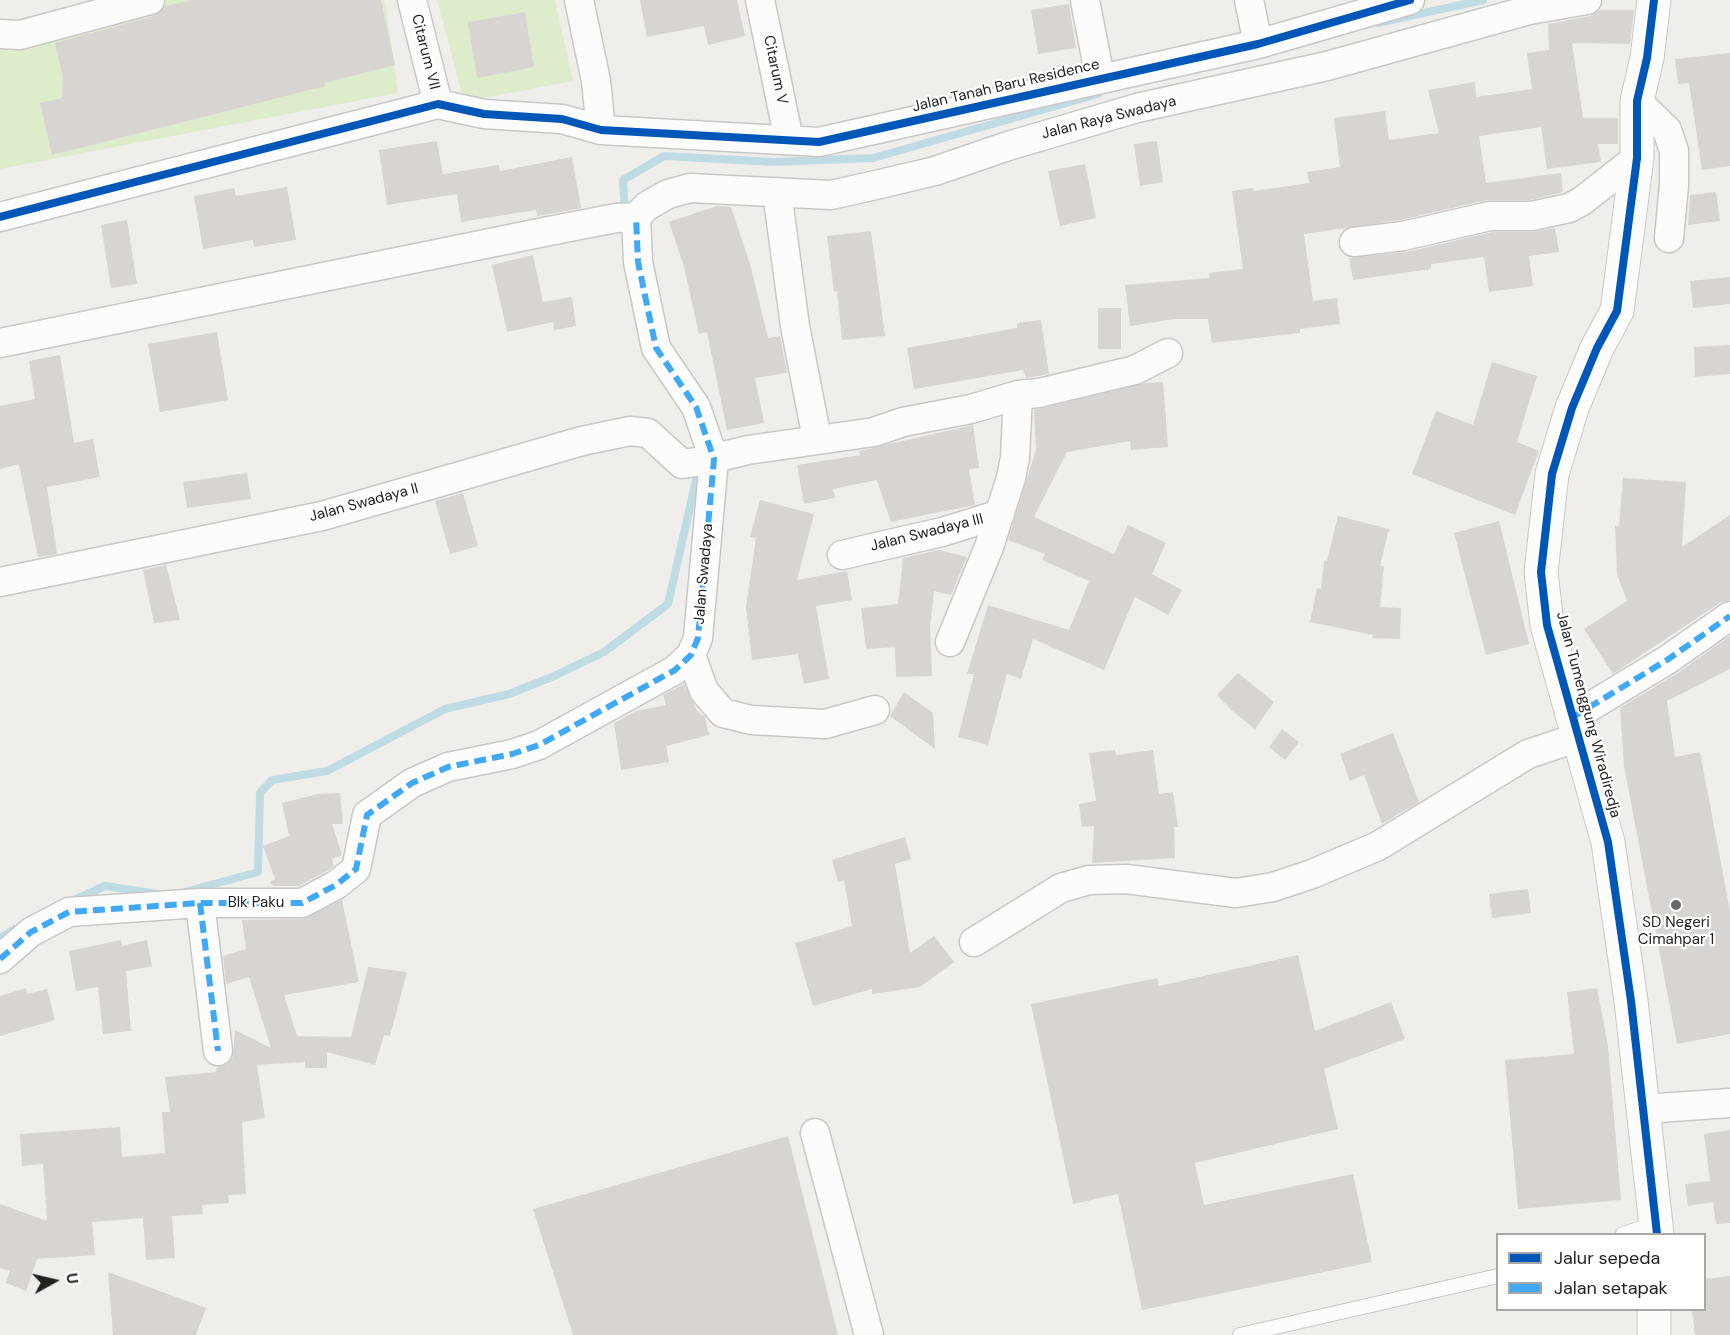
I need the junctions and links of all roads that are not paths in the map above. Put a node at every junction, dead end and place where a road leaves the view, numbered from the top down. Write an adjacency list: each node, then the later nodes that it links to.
1 (150, 0): 10 (street)
2 (412, 0): 14 (street, Citarum VII)
3 (579, 0): 15 (street)
4 (760, 0): 16 (street, Citarum V)
5 (1085, 0): 12 (street)
6 (1249, 0): 11 (street)
7 (1410, 0): 11 (street, Jalan Tanah Baru Residence)
8 (1587, 0): 18 (street, Jalan Raya Swadaya)
9 (1654, 0): 13 (street, Jalan Tumenggung Wiradiredja)
10 (0, 34)
11 (1258, 44): 12 (street, Jalan Tanah Baru Residence)
12 (1100, 78): 16 (street, Jalan Tanah Baru Residence)
13 (1637, 101): 17 (street, Jalan Tumenggung Wiradiredja); 21 (street)
14 (438, 104): 15 (street, Jalan Tanah Baru Residence); 19 (street)
15 (601, 130): 16 (street, Jalan Tanah Baru Residence)
16 (789, 140)
17 (1637, 158): 22 (street); 35 (street, Jalan Tumenggung Wiradiredja)
18 (777, 192): 20 (street, Jalan Raya Swadaya); 26 (street)
19 (0, 217)
20 (628, 217): 23 (street); 27 (street, Jalan Swadaya)
21 (1670, 238)
22 (1354, 242)
23 (0, 342)
24 (1168, 353): 25 (street)
25 (1018, 395): 26 (street); 28 (street, Jalan Swadaya III)
26 (817, 439): 27 (street)
27 (700, 462): 30 (street, Jalan Swadaya II); 33 (street, Jalan Swadaya)
28 (1000, 514): 29 (street, Jalan Swadaya III); 32 (street)
29 (842, 555)
30 (0, 582)
31 (1730, 616): 35 (street)
32 (950, 642)
33 (690, 655): 34 (street); 36 (street, Blk Paku)
34 (875, 710)
35 (1576, 727): 37 (street); 41 (street, Jalan Tumenggung Wiradiredja)
36 (200, 903): 38 (street, Blk Paku); 39 (street)
37 (975, 942)
38 (0, 959)
39 (218, 1051)
40 (1730, 1103): 41 (street)
41 (1644, 1109): 43 (street, Jalan Tumenggung Wiradiredja)
42 (815, 1133): 46 (street)
43 (1657, 1229): 44 (lane)
44 (1630, 1233)
45 (1496, 1276): 47 (lane)
46 (870, 1335)
47 (1240, 1335)

